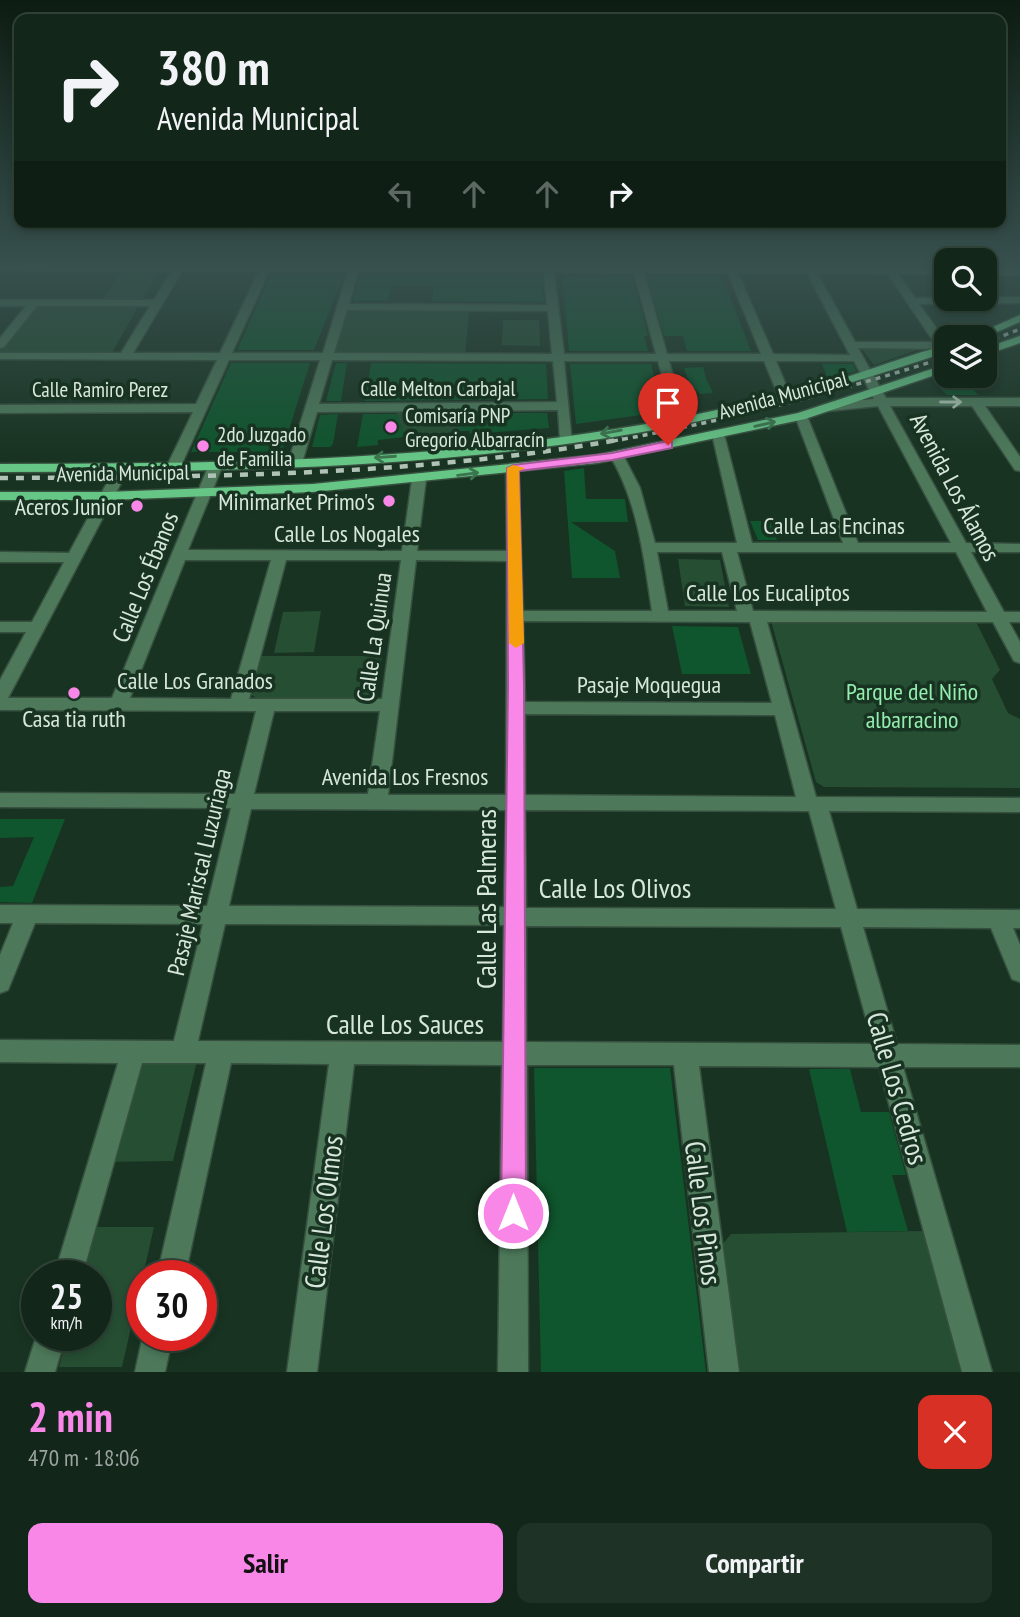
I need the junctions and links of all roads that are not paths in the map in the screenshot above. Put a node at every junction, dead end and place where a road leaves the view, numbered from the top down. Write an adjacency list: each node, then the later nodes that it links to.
1 (12, 330): 10 (street)
2 (141, 330): 16 (street)
3 (237, 330): 17 (street)
4 (335, 330): 18 (street)
5 (555, 330): 19 (street)
6 (655, 330): 20 (street)
7 (757, 330): 21 (street)
8 (844, 330): 11 (street, Avenida Los Álamos)
9 (1020, 339): 13 (main road)
10 (0, 345)
11 (852, 345): 12 (street); 22 (street, Avenida Los Álamos)
12 (934, 346)
13 (997, 348)
14 (934, 350): 24 (main road, Avenida Municipal)
15 (0, 356): 16 (street)
16 (125, 356): 17 (street)
17 (225, 356): 18 (street); 31 (street)
18 (327, 356): 19 (street); 32 (street)
19 (558, 357): 20 (street); 29 (street)
20 (662, 357): 21 (street); 35 (street)
21 (768, 358): 22 (street); 25 (street)
22 (859, 358): 24 (street, Avenida Los Álamos)
23 (934, 373): 26 (main road, Avenida Municipal)
24 (869, 376): 25 (main road, Avenida Municipal); 26 (street, Avenida Los Álamos)
25 (785, 397): 35 (main road, Avenida Municipal)
26 (880, 397): 27 (street, one-way to 27); 30 (street); 56 (street, Avenida Los Álamos)
27 (976, 402): 28 (street); 38 (street)
28 (1020, 402)
29 (564, 406): 32 (street, Calle Melton Carbajal); 37 (street)
30 (830, 407): 34 (main road, Avenida Municipal)
31 (201, 408): 33 (street, Calle Ramiro Perez); 46 (street)
32 (312, 408): 41 (street)
33 (0, 409)
34 (801, 416): 36 (main road, Avenida Municipal, one-way to 34); 55 (street)
35 (680, 421): 37 (main road, Avenida Municipal, one-way to 37)
36 (718, 434): 40 (main road, Avenida Municipal); 54 (street)
37 (567, 440): 41 (main road, Avenida Municipal, one-way to 41)
38 (1005, 446): 39 (street); 43 (street)
39 (1020, 446)
40 (617, 456): 47 (main road, Avenida Municipal); 52 (street)
41 (295, 463): 42 (main road, Avenida Municipal)
42 (215, 467): 46 (main road, Avenida Municipal); 49 (street, Calle Los Ébanos)
43 (1020, 467)
44 (0, 468): 45 (main road, Avenida Municipal)
45 (122, 468): 46 (main road, Avenida Municipal); 51 (street)
46 (173, 468)
47 (513, 468): 48 (main road, Avenida Municipal, one-way to 47); 61 (street, Calle Las Palmeras)
48 (419, 480): 49 (main road, Avenida Municipal); 60 (street, Calle La Quinua)
49 (204, 493): 51 (main road, Avenida Municipal); 58 (street, Calle Los Ébanos)
50 (0, 496): 51 (main road, Avenida Municipal)
51 (107, 496): 63 (street)
52 (647, 547): 53 (street, Calle Las Encinas); 65 (street)
53 (729, 548): 54 (street, Calle Las Encinas); 66 (street, Calle Los Cedros)
54 (746, 548): 55 (street, Calle Las Encinas)
55 (852, 548): 56 (street, Calle Las Encinas)
56 (962, 548): 57 (street, Calle Las Encinas); 67 (street, Avenida Los Álamos)
57 (1020, 548)
58 (179, 555): 59 (street, Calle Los Nogales); 74 (street, Calle Los Ébanos)
59 (280, 555): 60 (street, Calle Los Nogales); 75 (street)
60 (410, 555): 61 (street, Calle Los Nogales); 77 (street, Calle La Quinua)
61 (515, 556): 64 (street, Calle Las Palmeras)
62 (0, 557): 63 (street)
63 (74, 558): 70 (street)
64 (516, 616): 65 (street, Calle Los Eucaliptos); 78 (street, Calle Las Palmeras)
65 (661, 616): 66 (street, Calle Los Eucaliptos)
66 (752, 616): 67 (street, Calle Los Eucaliptos); 79 (street, Calle Los Cedros)
67 (999, 617): 68 (street, Calle Los Eucaliptos); 71 (street, Avenida Los Álamos)
68 (1020, 617)
69 (0, 626): 70 (street)
70 (38, 627): 72 (street)
71 (1020, 657)
72 (0, 696)
73 (0, 704): 74 (street, Calle Los Granados)
74 (118, 705): 75 (street, Calle Los Granados)
75 (238, 705): 76 (street, Calle Los Granados)
76 (266, 705): 77 (street, Calle Los Granados); 81 (street, Pasaje Mariscal Luzuriaga)
77 (390, 705): 82 (street, Calle La Quinua)
78 (516, 709): 79 (street, Pasaje Moquegua); 83 (street, Calle Las Palmeras)
79 (782, 709): 84 (street, Calle Los Cedros)
80 (0, 800): 81 (street, Avenida Los Fresnos)
81 (243, 801): 82 (street, Avenida Los Fresnos); 88 (street, Pasaje Mariscal Luzuriaga)
82 (377, 802): 83 (street, Avenida Los Fresnos)
83 (515, 802): 84 (street, Avenida Los Fresnos); 89 (street, Calle Las Palmeras)
84 (813, 804): 85 (street, Avenida Los Fresnos); 90 (street, Calle Los Cedros)
85 (1020, 804)
86 (0, 914): 87 (street, Calle Los Olivos)
87 (28, 914): 88 (street, Calle Los Olivos); 93 (street)
88 (216, 915): 89 (street, Calle Los Olivos); 96 (street, Pasaje Mariscal Luzuriaga)
89 (515, 916): 90 (street, Calle Los Olivos); 99 (street, Calle Las Palmeras)
90 (850, 918): 91 (street, Calle Los Olivos); 101 (street, Calle Los Cedros)
91 (1009, 919): 92 (street)
92 (1020, 972)
93 (0, 983)
94 (0, 1051): 95 (street, Calle Los Sauces)
95 (133, 1052): 96 (street, Calle Los Sauces); 103 (street)
96 (183, 1052): 97 (street, Calle Los Sauces)
97 (221, 1052): 98 (street, Calle Los Sauces); 104 (street)
98 (343, 1053): 99 (street, Calle Los Sauces); 109 (street, Calle Los Olmos)
99 (514, 1054): 100 (street, Calle Los Sauces); 110 (street, Calle Las Palmeras)
100 (685, 1055): 101 (street, Calle Los Sauces); 111 (street, Calle Los Pinos)
101 (889, 1056): 102 (street, Calle Los Sauces); 112 (street, Calle Los Cedros)
102 (1020, 1056)
103 (73, 1260)
104 (176, 1260)
105 (46, 1351): 107 (street)
106 (155, 1351): 108 (street)
107 (40, 1372)
108 (150, 1372)
109 (302, 1372)
110 (513, 1372)
111 (724, 1372)
112 (977, 1372)

